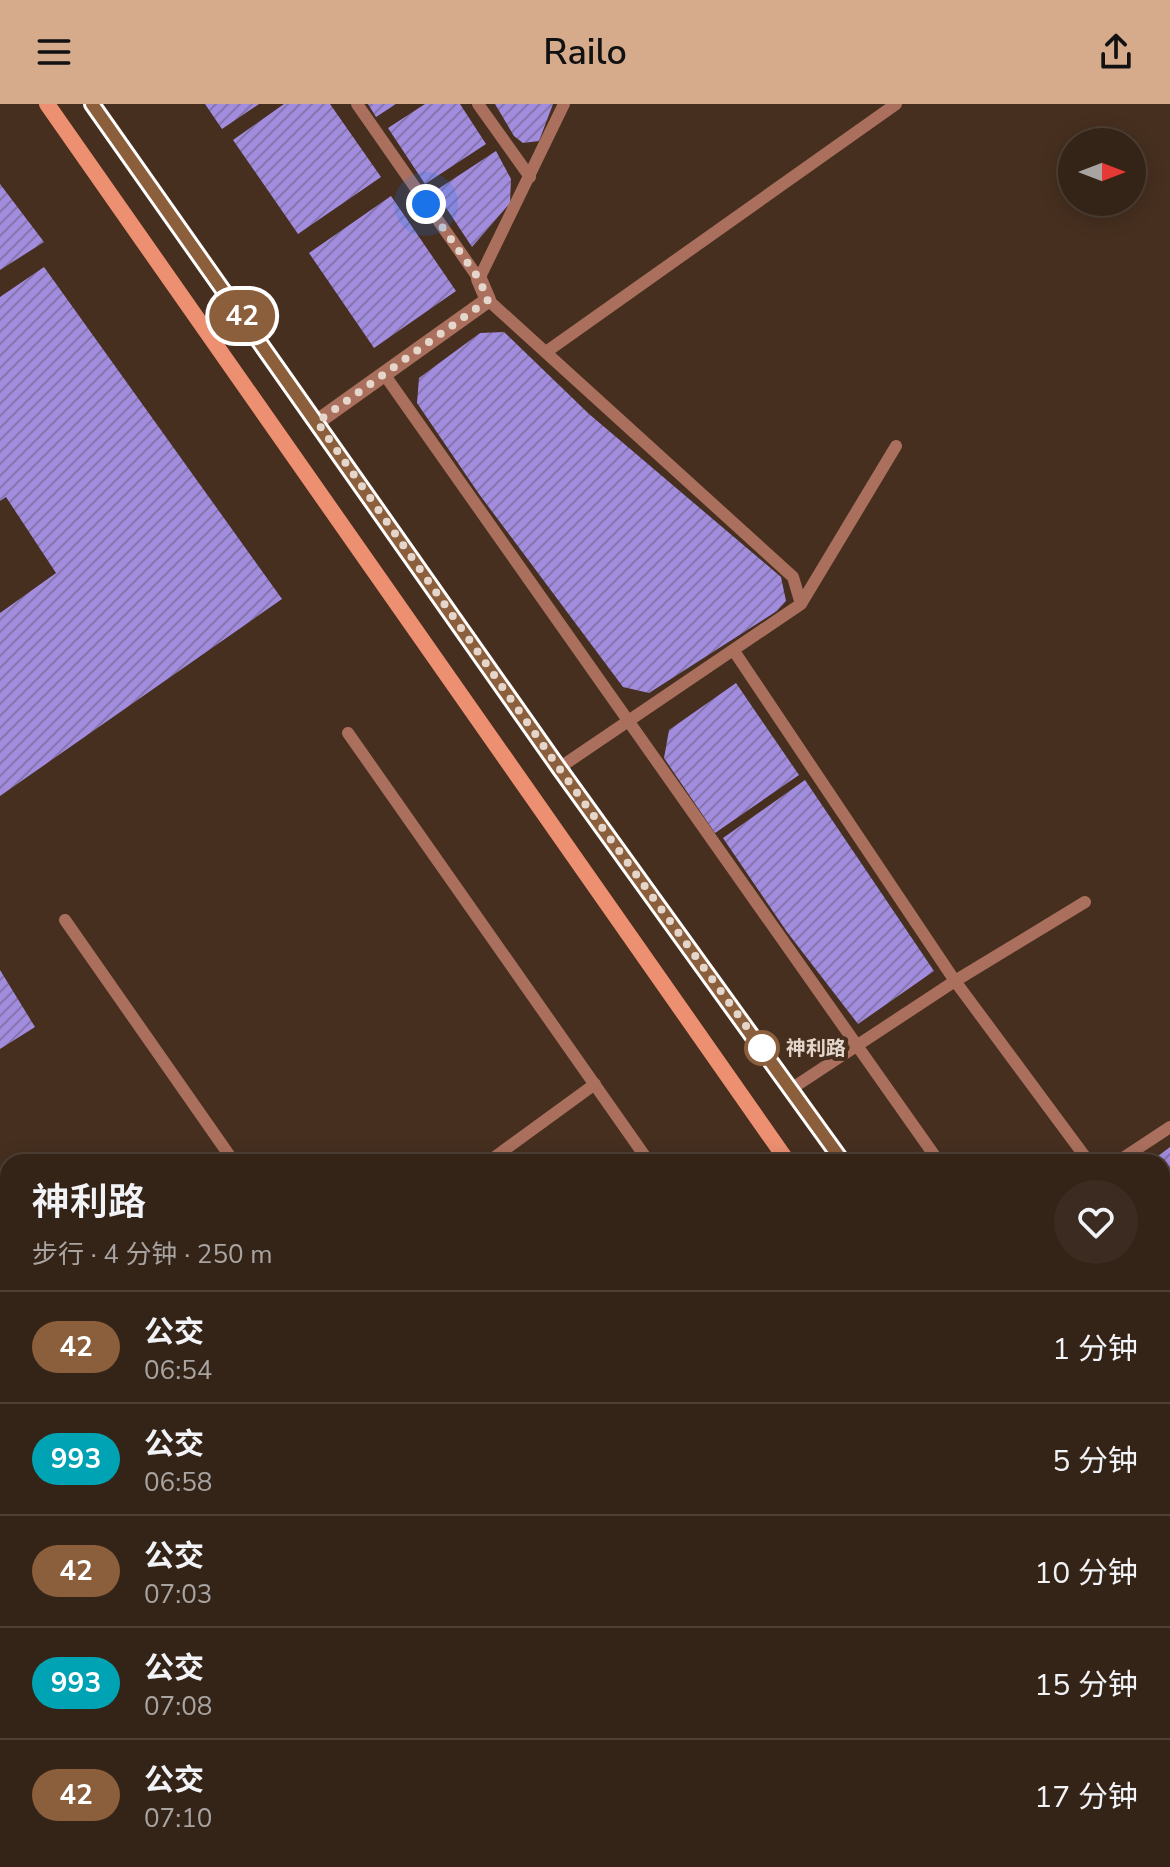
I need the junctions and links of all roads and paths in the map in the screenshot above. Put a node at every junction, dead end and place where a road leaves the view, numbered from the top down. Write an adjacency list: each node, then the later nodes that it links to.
1 (47, 104): 29 (main road)
2 (92, 104): 12 (main road)
3 (357, 104): 8 (lane)
4 (478, 104): 7 (lane)
5 (564, 104): 7 (lane)
6 (896, 104): 10 (lane)
7 (530, 177): 8 (lane)
8 (479, 279): 9 (street)
9 (488, 300): 10 (lane); 11 (street)
10 (546, 352): 14 (lane)
11 (384, 374): 12 (street); 16 (lane)
12 (317, 422): 18 (main road)
13 (896, 446): 14 (lane)
14 (801, 604): 15 (lane)
15 (734, 651): 16 (lane); 21 (lane)
16 (628, 722): 18 (lane); 22 (lane)
17 (348, 733): 23 (lane)
18 (559, 768): 24 (main road)
19 (1085, 902): 21 (lane)
20 (65, 920): 26 (lane)
21 (955, 981): 22 (lane); 32 (lane)
22 (855, 1045): 24 (lane); 31 (lane)
23 (595, 1084): 27 (lane); 28 (lane)
24 (791, 1089): 30 (main road)
25 (1170, 1127): 33 (lane)
26 (228, 1154)
27 (499, 1154)
28 (643, 1154)
29 (782, 1154)
30 (837, 1154)
31 (933, 1154)
32 (1083, 1154)
33 (1129, 1154)

